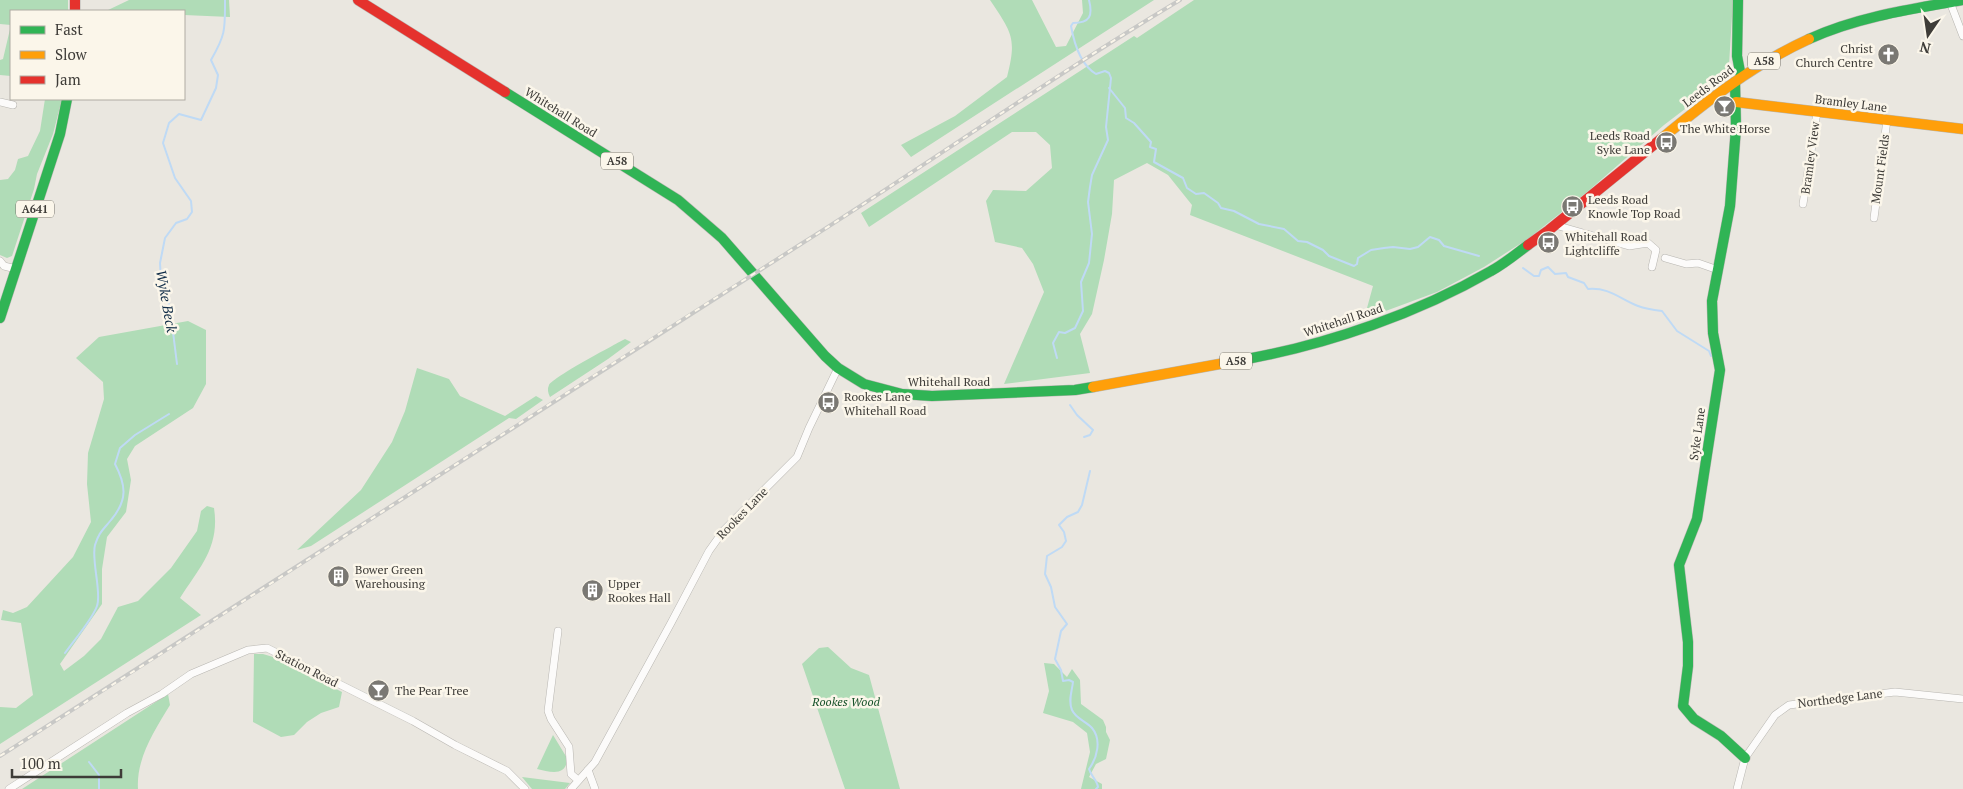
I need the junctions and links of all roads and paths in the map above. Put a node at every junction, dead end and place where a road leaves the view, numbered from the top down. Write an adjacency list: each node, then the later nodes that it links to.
1 (358, 0): 24 (main road, Whitehall Road / A58)
2 (1738, 0): 6 (main road, Syke Lane)
3 (1963, 0): 4 (main road, Leeds Road / A58)
4 (1950, 2): 5 (street); 6 (main road, Leeds Road / A58)
5 (1963, 36)
6 (1738, 80): 9 (main road, Syke Lane); 14 (main road, Leeds Road / A58)
7 (68, 100): 21 (main road, A641)
8 (0, 102): 10 (street)
9 (1736, 102): 11 (main road, Bramley Lane); 22 (main road, Syke Lane)
10 (13, 105)
11 (1817, 112): 12 (main road, Bramley Lane); 15 (street, Bramley View)
12 (1887, 120): 13 (main road, Bramley Lane); 16 (street, Mount Fields)
13 (1963, 129)
14 (1598, 189): 17 (main road, Whitehall Road / A58)
15 (1803, 204)
16 (1874, 218)
17 (1555, 225): 20 (street); 24 (main road, Whitehall Road / A58)
18 (1665, 258): 22 (street)
19 (0, 261): 21 (street)
20 (1652, 267)
21 (16, 269): 23 (main road, A641)
22 (1718, 270): 27 (main road, Syke Lane)
23 (0, 318)
24 (838, 368): 28 (street, Rookes Lane)
25 (558, 631): 29 (street)
26 (1963, 699): 27 (street, Northedge Lane)
27 (1745, 758): 34 (street, Northedge Lane)
28 (588, 770): 29 (street, Rookes Lane); 33 (street)
29 (578, 780): 32 (street, Rookes Lane)
30 (9, 789): 31 (street, Station Road)
31 (525, 789)
32 (571, 789)
33 (595, 789)
34 (1737, 789)

